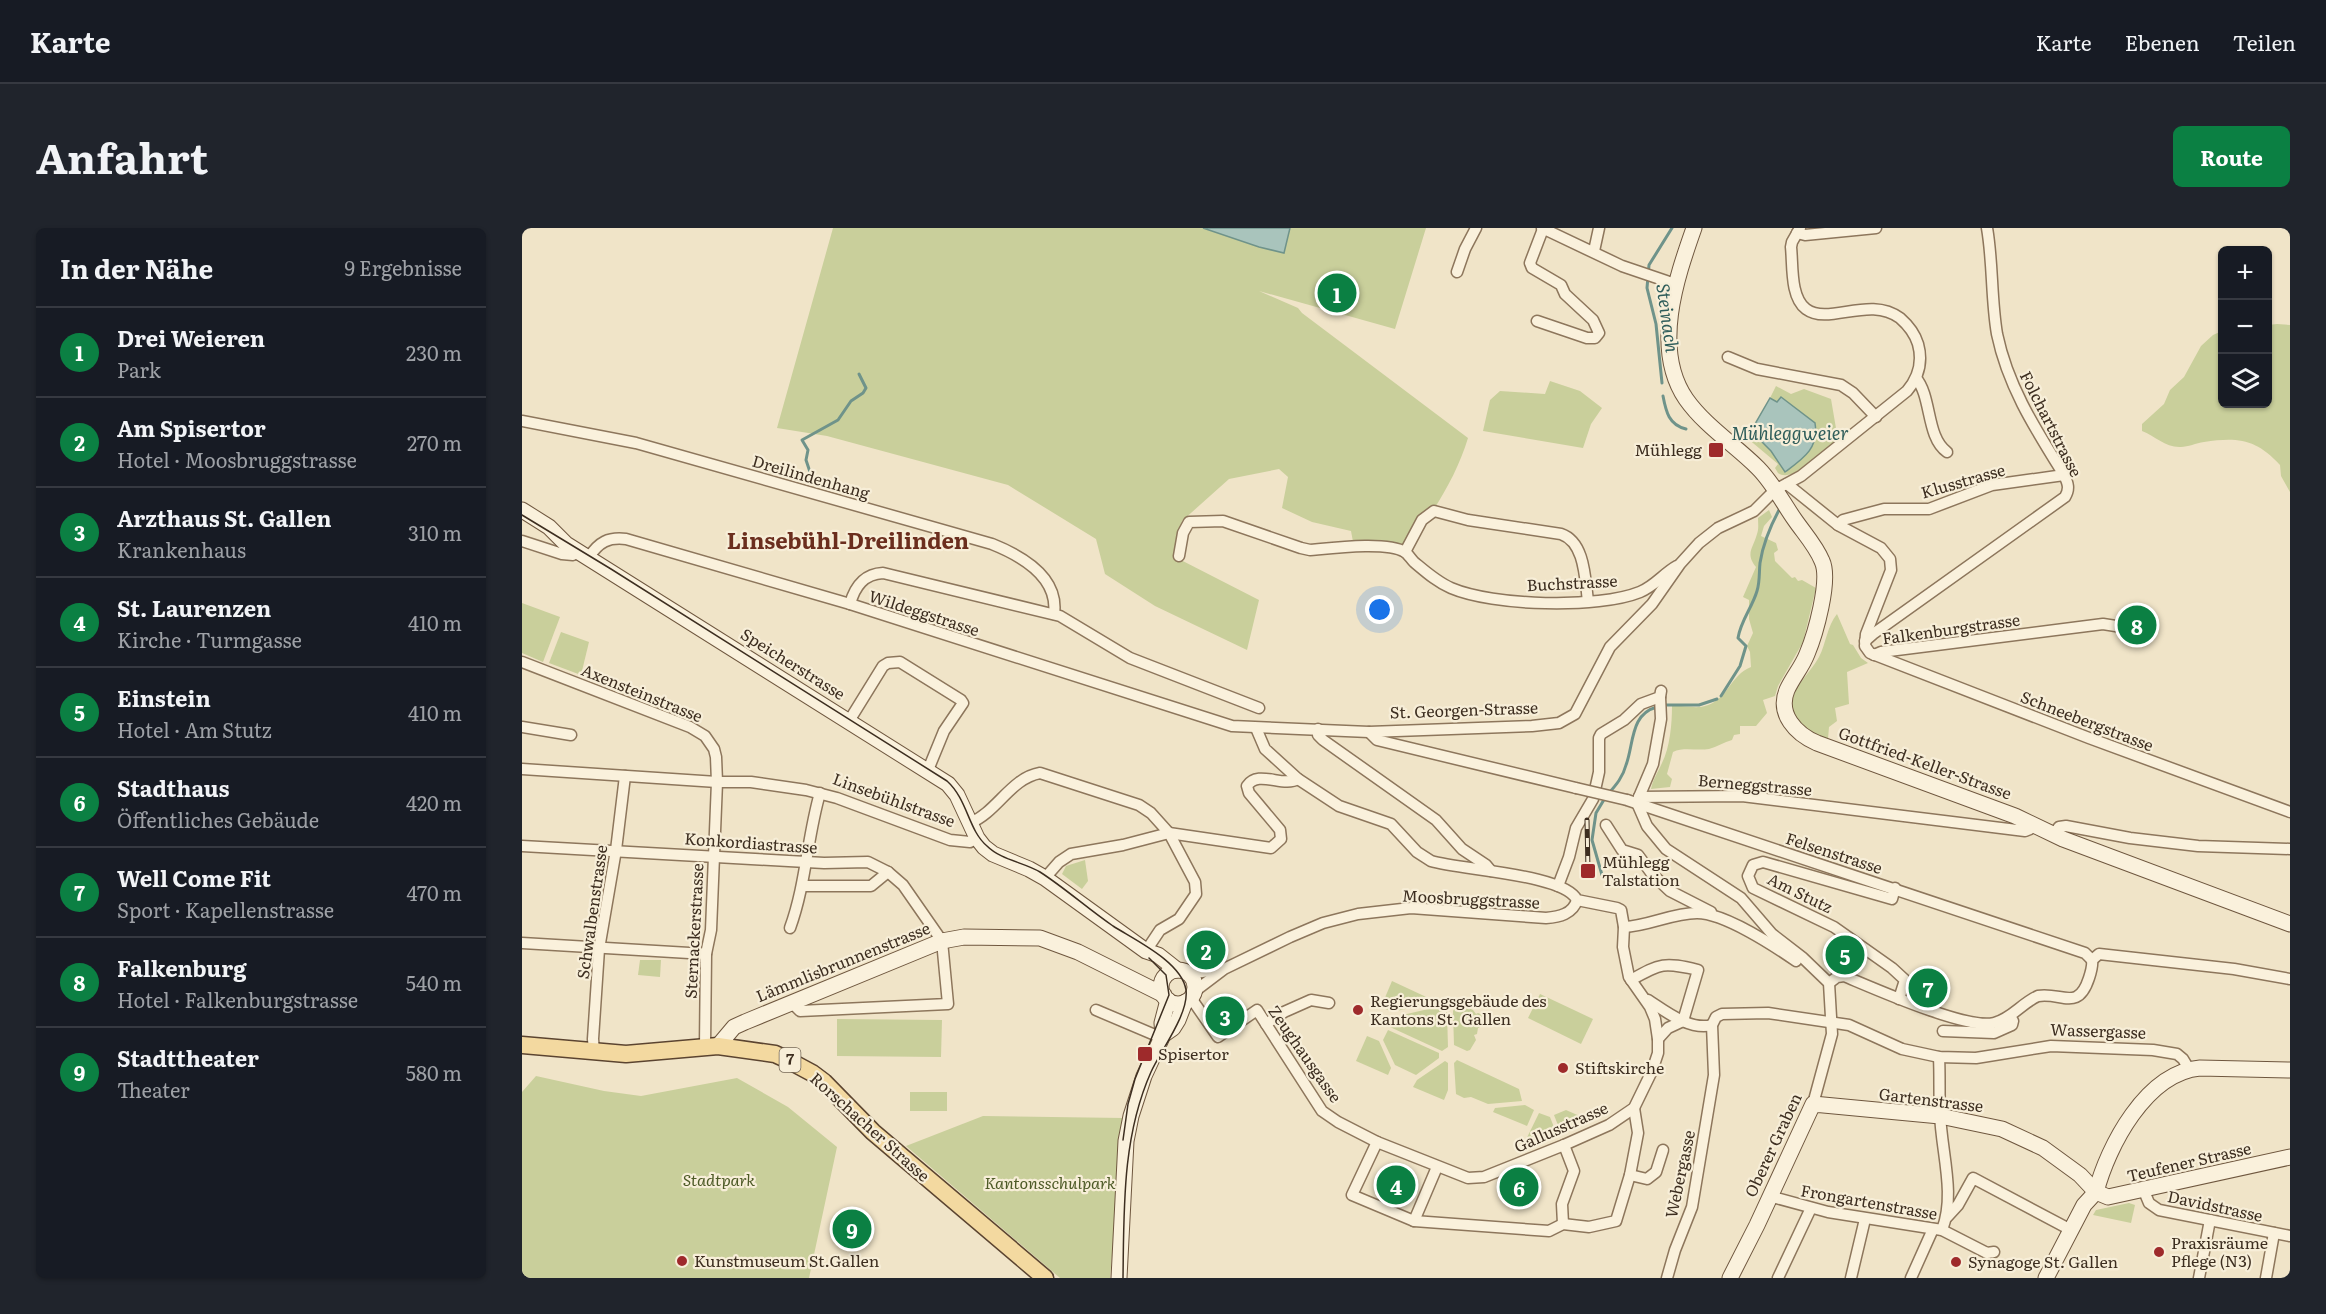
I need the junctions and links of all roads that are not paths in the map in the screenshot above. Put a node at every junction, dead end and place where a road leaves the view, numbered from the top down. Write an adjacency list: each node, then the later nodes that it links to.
1 (1476, 228): 9 (street)
2 (1542, 228): 8 (street); 11 (street)
3 (1599, 228): 8 (street)
4 (1694, 228): 10 (street)
5 (1876, 228): 7 (street)
6 (1987, 228): 17 (street, Folchartstrasse)
7 (1798, 231): 13 (street)
8 (1594, 251): 10 (street)
9 (1457, 272)
10 (1676, 284): 18 (street)
11 (1537, 321)
12 (1728, 357): 14 (street)
13 (1916, 378): 14 (street, St. Georgen-Strasse); 16 (street)
14 (1876, 417): 18 (street, St. Georgen-Strasse)
15 (522, 421): 29 (street, Dreilindenhang)
16 (1947, 452)
17 (2064, 476): 21 (street, Klusstrasse); 31 (street, Folchartstrasse)
18 (1781, 487): 21 (street, Falkenburgstrasse); 26 (street, St. Georgen-Strasse); 50 (street, Gottfried-Keller-Strasse)
19 (522, 510): 23 (street, Speicherstrasse)
20 (522, 522): 23 (street, Speicherstrasse)
21 (1838, 525): 31 (street, Falkenburgstrasse)
22 (522, 541): 23 (street)
23 (577, 551): 28 (street, Wildeggstrasse); 35 (street, Speicherstrasse)
24 (1406, 552): 25 (street); 27 (street, Buchstrasse); 27 (street)
25 (1179, 556)
26 (1680, 564): 27 (street, Buchstrasse); 39 (street, St. Georgen-Strasse)
27 (1588, 601)
28 (850, 604): 29 (street); 37 (street, Wildeggstrasse)
29 (1054, 614): 34 (street)
30 (2122, 627): 32 (street, Falkenburgstrasse)
31 (1865, 642): 32 (street, Falkenburgstrasse)
32 (1874, 655): 48 (street, Schneebergstrasse)
33 (522, 662): 45 (street, Axensteinstrasse)
34 (1259, 708)
35 (849, 721): 42 (street, Speicherstrasse); 42 (street)
36 (522, 727): 40 (street)
37 (1256, 728): 38 (street, St. Georgen-Strasse); 44 (street)
38 (1318, 729): 39 (street, St. Georgen-Strasse); 60 (street)
39 (1369, 732): 47 (street, Felsenstrasse, bridge)
40 (571, 735)
41 (522, 769): 43 (street, Linsebühlstrasse)
42 (928, 771): 49 (street, Speicherstrasse)
43 (625, 776): 45 (street, Linsebühlstrasse); 57 (street, Schwalbenstrasse)
44 (1298, 779): 52 (street); 60 (street)
45 (717, 782): 46 (street, Linsebühlstrasse); 58 (street, Sternackerstrasse)
46 (820, 793): 54 (street, Linsebühlstrasse); 59 (street)
47 (1635, 800): 50 (street, Berneggstrasse); 64 (street); 65 (street, Felsenstrasse); 77 (street)
48 (2290, 812)
49 (970, 823): 52 (street); 54 (street, Speicherstrasse)
50 (2033, 824): 53 (street, Gottfried-Keller-Strasse)
51 (1606, 825): 67 (street)
52 (1169, 833): 62 (street); 74 (street)
53 (2053, 835): 56 (street); 68 (street, Gottfried-Keller-Strasse)
54 (977, 838): 62 (street)
55 (522, 846): 57 (street, Konkordiastrasse)
56 (2290, 849)
57 (616, 850): 58 (street, Konkordiastrasse); 73 (street, Schwalbenstrasse)
58 (714, 855): 59 (street, Konkordiastrasse); 75 (street, Sternackerstrasse)
59 (805, 862): 61 (street, Konkordiastrasse); 63 (street)
60 (1491, 871): 64 (street)
61 (888, 872): 63 (street); 71 (street, Konkordiastrasse)
62 (1045, 878): 74 (street)
63 (803, 886): 70 (street)
64 (1557, 886): 66 (street)
65 (1895, 888): 76 (street, Felsenstrasse); 85 (street, Am Stutz)
66 (1577, 900): 69 (street); 78 (street, Moosbruggstrasse)
67 (1713, 915): 69 (street); 77 (street)
68 (2290, 924)
69 (1624, 927): 80 (street)
70 (790, 928)
71 (942, 940): 81 (street, Lämmlisbrunnenstrasse); 86 (street, Lämmlisbrunnenstrasse); 86 (street)
72 (522, 944): 73 (street)
73 (599, 949): 75 (street); 99 (street, Schwalbenstrasse)
74 (1146, 951): 81 (street)
75 (706, 954): 98 (street, Sternackerstrasse)
76 (2092, 960): 79 (street); 89 (street)
77 (1813, 968): 82 (street)
78 (1224, 969): 81 (street, Moosbruggstrasse); 84 (street, Moosbruggstrasse)
79 (2290, 979)
80 (1631, 980): 83 (street); 90 (street)
81 (1171, 982): 84 (street, Lämmlisbrunnenstrasse); 84 (street); 95 (street)
82 (1829, 983): 85 (street); 91 (street)
83 (1642, 996): 90 (street); 96 (street)
84 (1190, 997): 92 (street, Zeughausgasse); 95 (street)
85 (1899, 999): 89 (street)
86 (792, 1003): 98 (street, Lämmlisbrunnenstrasse)
87 (1329, 1003): 92 (street)
88 (1096, 1010): 95 (street)
89 (2010, 1016): 94 (street)
90 (1683, 1021): 93 (street); 96 (street)
91 (1832, 1022): 93 (street); 100 (street, Wassergasse); 103 (street, Oberer Graben)
92 (1266, 1024): 106 (street, Zeughausgasse)
93 (1712, 1024): 128 (street, Webergasse)
94 (1943, 1031)
95 (1162, 1037): 127 (street)
96 (1658, 1039): 104 (street, Gallusstrasse)
97 (522, 1045): 99 (main road, Rorschacher Strasse / 7)
98 (712, 1046): 99 (main road, Rorschacher Strasse / 7); 126 (main road, Rorschacher Strasse / 7)
99 (594, 1052)
100 (1939, 1057): 101 (street, Wassergasse); 105 (street)
101 (2188, 1069): 102 (street); 113 (street)
102 (2290, 1070)
103 (1813, 1104): 105 (street, Gartenstrasse); 114 (street, Oberer Graben)
104 (1634, 1108): 107 (street, Gallusstrasse); 111 (street)
105 (1940, 1116): 113 (street, Gartenstrasse); 116 (street)
106 (1377, 1142): 110 (street, Zeughausgasse); 119 (street)
107 (1564, 1145): 110 (street, Gallusstrasse); 120 (street)
108 (1663, 1150): 111 (street)
109 (2290, 1157): 112 (street, Teufener Strasse)
110 (1437, 1167): 119 (street)
111 (1630, 1175): 120 (street)
112 (2144, 1191): 113 (street, Teufener Strasse); 118 (street, Davidstrasse)
113 (2096, 1192): 122 (street)
114 (1769, 1196): 115 (street, Frongartenstrasse); 129 (street, Oberer Graben)
115 (1811, 1208): 117 (street, Frongartenstrasse); 130 (street)
116 (1947, 1217): 121 (street); 122 (street)
117 (1865, 1219): 121 (street, Frongartenstrasse); 131 (street)
118 (2210, 1220): 123 (street, Davidstrasse); 134 (street)
119 (1414, 1221): 120 (street)
120 (1563, 1224)
121 (1937, 1230): 125 (street, Frongartenstrasse); 132 (street)
122 (2071, 1230): 133 (street)
123 (2274, 1233): 124 (street, Davidstrasse); 135 (street)
124 (2290, 1236)
125 (1994, 1252)
126 (1044, 1278)
127 (1119, 1278)
128 (1667, 1278)
129 (1730, 1278)
130 (1778, 1278)
131 (1851, 1278)
132 (1911, 1278)
133 (2046, 1278)
134 (2199, 1278)
135 (2266, 1278)

